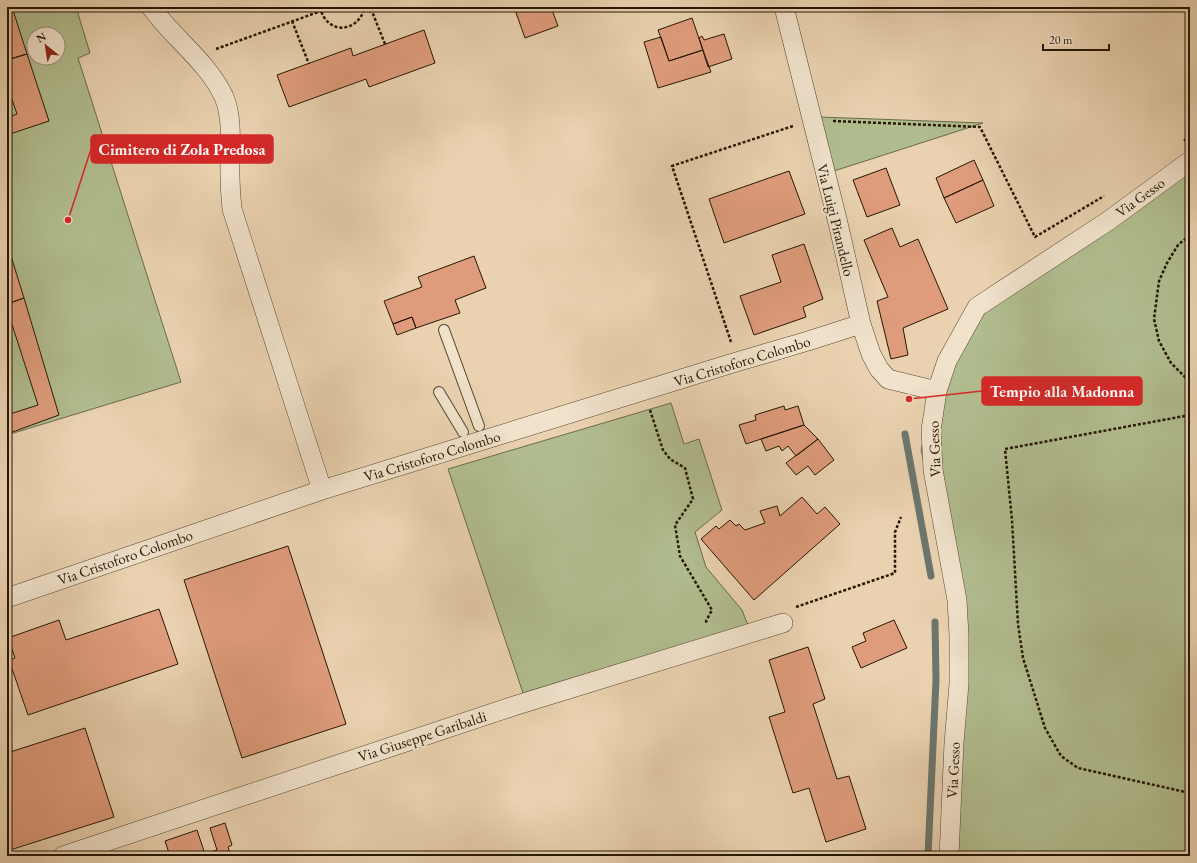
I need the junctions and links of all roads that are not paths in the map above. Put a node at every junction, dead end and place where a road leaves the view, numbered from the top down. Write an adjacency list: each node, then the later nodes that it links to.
1 (151, 7): 10 (street)
2 (784, 7): 4 (street, Via Luigi Pirandello)
3 (1190, 161): 6 (street, Via Gesso)
4 (861, 324): 6 (street, Via Luigi Pirandello); 10 (street, Via Cristoforo Colombo)
5 (444, 330): 8 (lane)
6 (937, 391): 14 (street, Via Gesso)
7 (439, 392): 9 (lane)
8 (479, 426)
9 (463, 432)
10 (322, 490): 11 (street, Via Cristoforo Colombo)
11 (7, 598)
12 (788, 616): 13 (street, Via Giuseppe Garibaldi)
13 (63, 856)
14 (949, 856)

